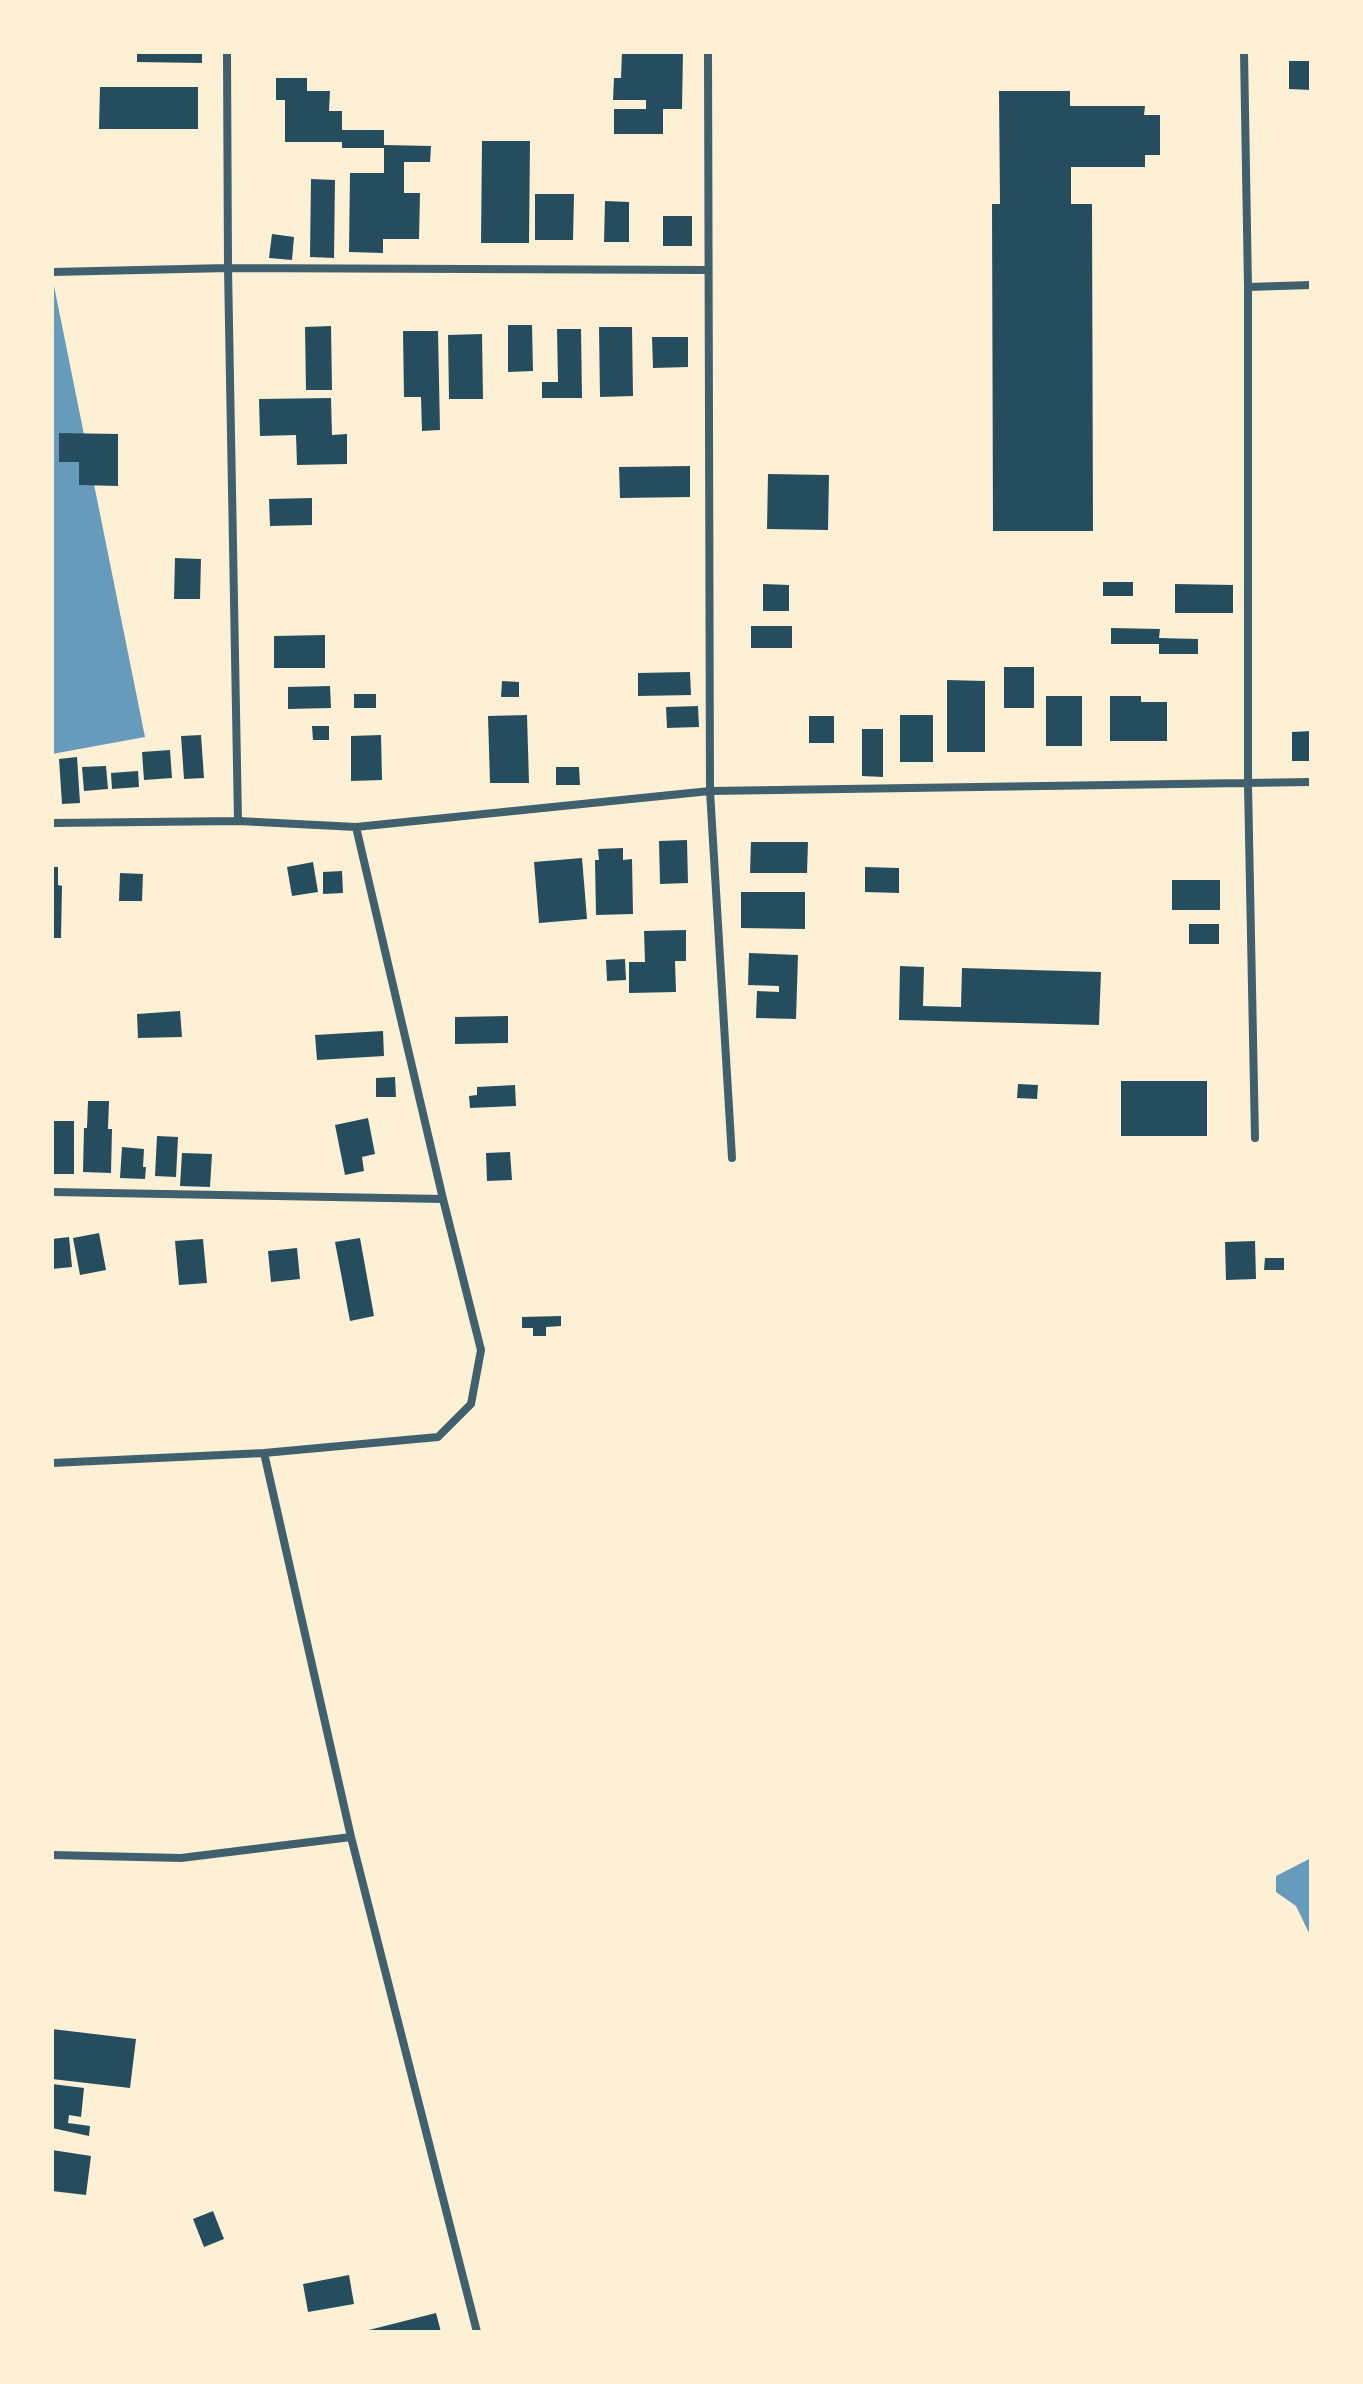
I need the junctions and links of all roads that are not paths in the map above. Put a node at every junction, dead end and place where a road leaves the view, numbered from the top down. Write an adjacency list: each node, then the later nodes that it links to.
1 (227, 52): 4 (street)
2 (708, 52): 5 (street)
3 (1244, 52): 8 (street)
4 (228, 268): 5 (street); 6 (street); 12 (street)
5 (707, 270): 11 (street)
6 (52, 272)
7 (1311, 285): 8 (street)
8 (1248, 287): 10 (street)
9 (1311, 782): 10 (street)
10 (1248, 785): 11 (street); 15 (street)
11 (710, 791): 14 (street); 16 (street)
12 (238, 821): 13 (street); 14 (street)
13 (52, 823)
14 (356, 827): 18 (street)
15 (1255, 1138)
16 (732, 1158)
17 (52, 1192): 18 (street)
18 (443, 1199): 19 (street)
19 (264, 1453): 20 (street); 21 (street)
20 (52, 1463)
21 (351, 1837): 22 (street); 23 (street)
22 (52, 1855)
23 (477, 2332)

